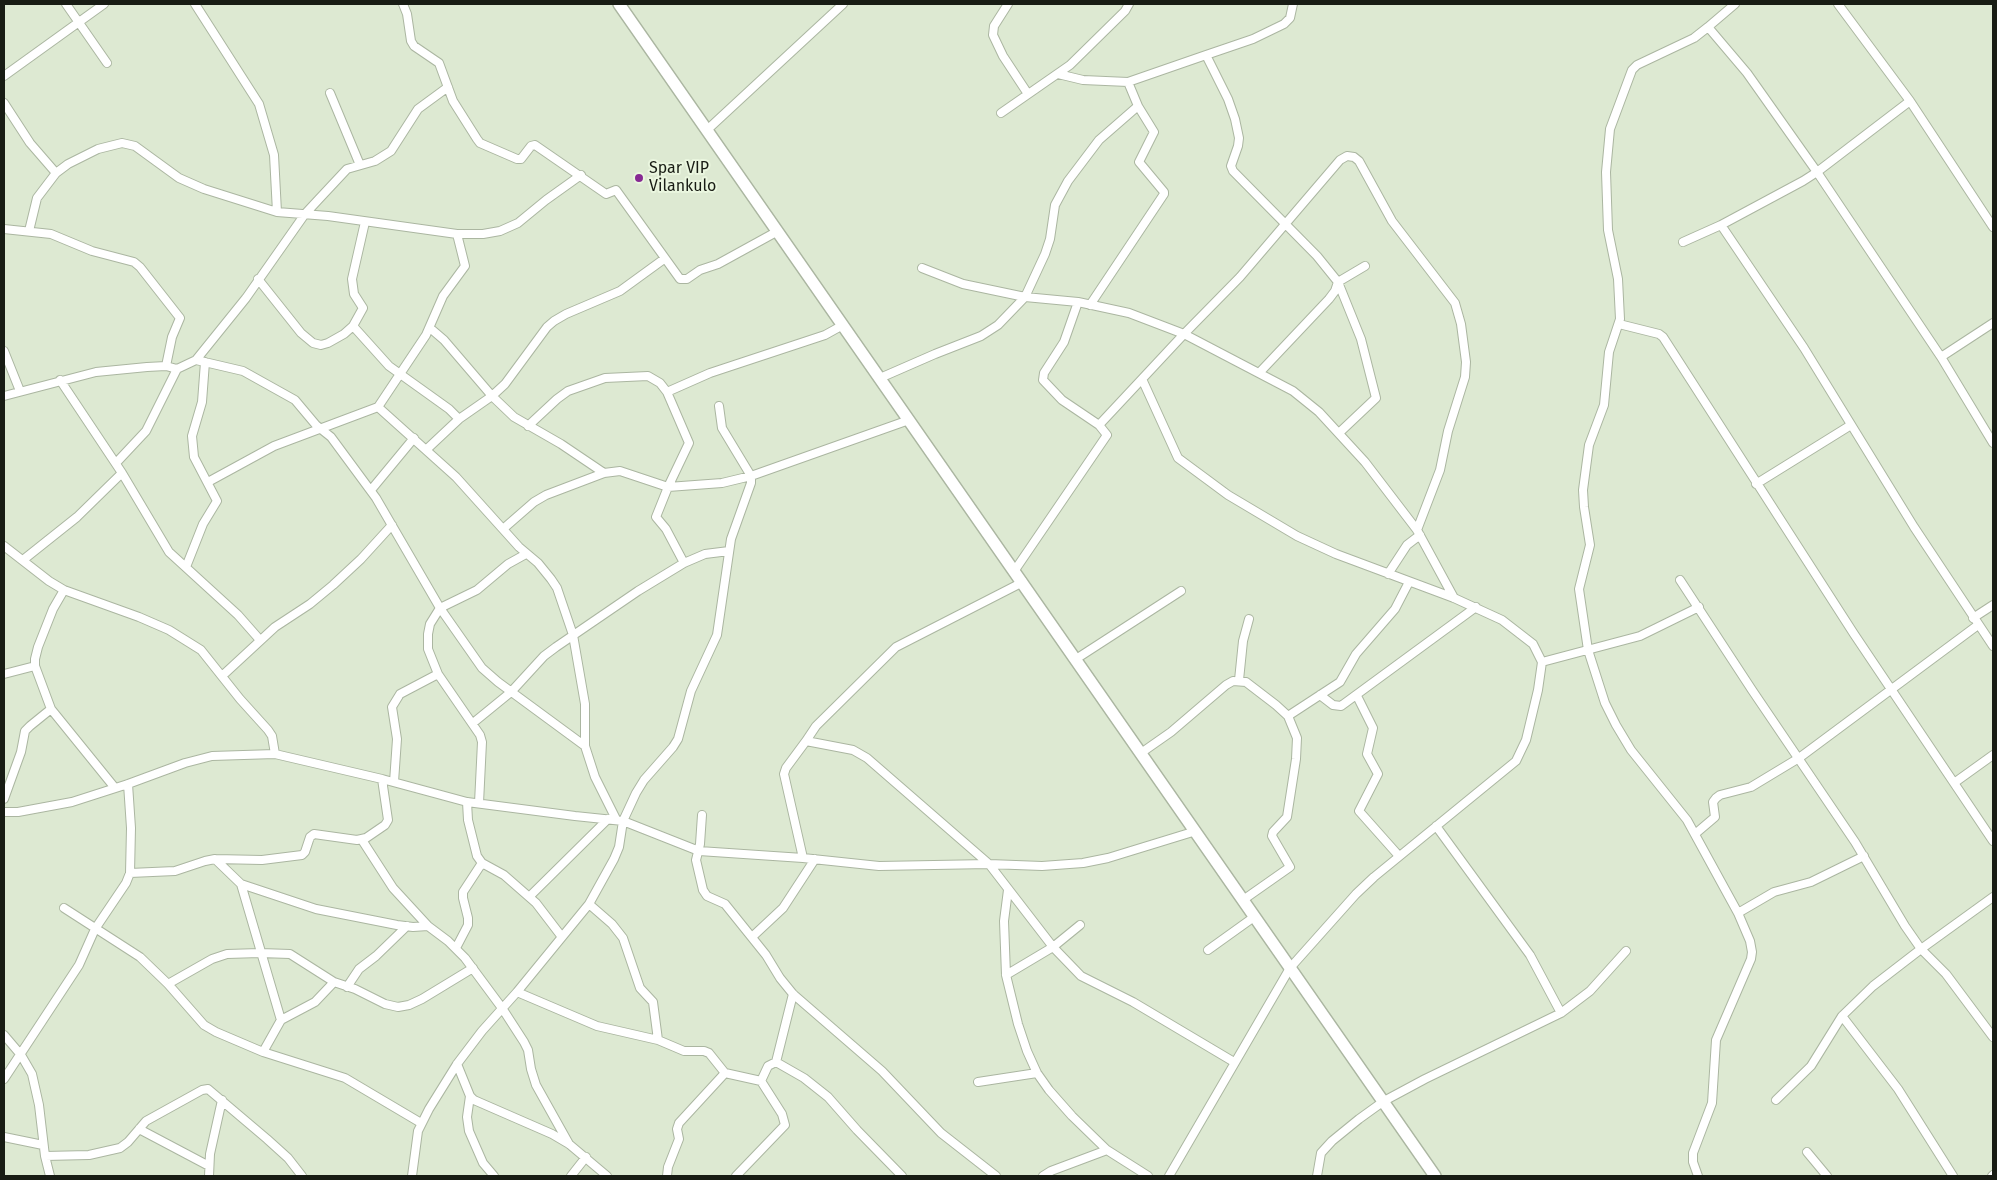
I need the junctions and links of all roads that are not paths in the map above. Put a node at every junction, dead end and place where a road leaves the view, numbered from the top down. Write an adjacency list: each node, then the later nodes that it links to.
1 (66, 4): 12 (street)
2 (104, 4): 12 (street)
3 (196, 4): 31 (street)
4 (403, 4): 19 (street)
5 (619, 4): 26 (main road)
6 (843, 4): 26 (street)
7 (1008, 4): 21 (street)
8 (1129, 4): 16 (street)
9 (1293, 4): 14 (street)
10 (1736, 4): 13 (street)
11 (1838, 4): 22 (street)
12 (79, 22): 15 (street); 17 (street)
13 (1708, 27): 28 (street); 52 (street)
14 (1206, 55): 18 (street); 34 (street)
15 (107, 63)
16 (1058, 74): 18 (street); 21 (street)
17 (4, 76)
18 (1128, 82): 24 (street)
19 (448, 87): 27 (street); 30 (street)
20 (330, 93): 27 (street)
21 (1028, 94): 25 (street)
22 (1910, 101): 28 (street); 36 (street)
23 (4, 103): 29 (street)
24 (1138, 106): 47 (street); 49 (street)
25 (1001, 113)
26 (706, 130): 39 (main road)
27 (360, 165): 32 (street)
28 (1817, 172): 35 (street); 57 (street)
29 (56, 173): 31 (street); 38 (street)
30 (581, 175): 40 (street); 42 (street)
31 (277, 212): 32 (street)
32 (305, 214): 33 (street); 45 (street)
33 (365, 222): 40 (street); 53 (street)
34 (1286, 225): 46 (street); 55 (street); 93 (street)
35 (1720, 225): 41 (street); 76 (street)
36 (1993, 227)
37 (4, 228): 38 (street)
38 (29, 231): 60 (street)
39 (778, 231): 42 (street); 51 (main road)
40 (457, 234): 54 (street)
41 (1683, 242)
42 (664, 259): 70 (street)
43 (1364, 266): 46 (street)
44 (922, 268): 47 (street)
45 (258, 279): 53 (street); 58 (street)
46 (1338, 282): 62 (street); 79 (street)
47 (1025, 297): 48 (street); 64 (street)
48 (1078, 302): 49 (street); 75 (street)
49 (1090, 305): 55 (street)
50 (1993, 323): 57 (street)
51 (843, 324): 64 (main road); 68 (street)
52 (1618, 324): 88 (street); 117 (street)
53 (353, 326): 63 (street)
54 (430, 328): 63 (street); 70 (street)
55 (1184, 334): 62 (street); 65 (street)
56 (4, 351): 67 (street)
57 (1941, 357): 81 (street)
58 (196, 360): 59 (street); 61 (street)
59 (206, 362): 78 (street); 87 (street)
60 (166, 366): 61 (street); 66 (street)
61 (176, 369): 83 (street)
62 (1260, 372): 79 (street)
63 (400, 374): 72 (street); 73 (street)
64 (880, 378): 74 (main road)
65 (1142, 379): 75 (street); 101 (street)
66 (60, 380): 67 (street); 83 (street)
67 (20, 391): 69 (street)
68 (667, 392): 77 (street); 89 (street)
69 (4, 396)
70 (492, 396): 73 (street); 77 (street)
71 (719, 406): 86 (street)
72 (378, 407): 78 (street); 80 (street)
73 (459, 419): 82 (street)
74 (909, 420): 86 (street); 100 (main road)
75 (1099, 425): 100 (street)
76 (1851, 425): 88 (street); 113 (street)
77 (528, 426): 85 (street)
78 (320, 429): 87 (street); 90 (street)
79 (1340, 432): 93 (street)
80 (414, 438): 82 (street); 90 (street)
81 (1993, 443)
82 (427, 449): 92 (street)
83 (116, 463): 84 (street)
84 (122, 473): 97 (street); 99 (street)
85 (604, 473): 89 (street); 92 (street)
86 (751, 476): 89 (street); 95 (street)
87 (208, 482): 99 (street)
88 (1756, 484): 125 (street)
89 (668, 487): 98 (street)
90 (371, 490): 91 (street)
91 (392, 525): 111 (street); 115 (street)
92 (503, 529): 96 (street)
93 (1419, 533): 101 (street); 107 (street)
94 (4, 546): 97 (street)
95 (729, 551): 98 (street); 148 (street)
96 (526, 554): 111 (street); 114 (street)
97 (23, 560): 105 (street)
98 (684, 563): 114 (street)
99 (186, 567): 115 (street)
100 (1015, 570): 103 (main road)
101 (1388, 574): 104 (street)
102 (1680, 580): 110 (street)
103 (1023, 582): 118 (main road); 132 (street)
104 (1409, 582): 107 (street); 127 (street)
105 (64, 590): 120 (street); 123 (street)
106 (1181, 591): 118 (street)
107 (1454, 598): 109 (street)
108 (1993, 604): 113 (street)
109 (1476, 607): 119 (street); 128 (street)
110 (1699, 607): 117 (street); 137 (street)
111 (440, 608): 122 (street); 126 (street)
112 (1249, 619): 124 (street)
113 (1975, 621): 116 (street); 125 (street)
114 (574, 635): 126 (street); 133 (street)
115 (260, 640): 123 (street)
116 (1993, 646)
117 (1588, 650): 119 (street); 151 (street)
118 (1076, 659): 134 (main road)
119 (1542, 662): 149 (street)
120 (35, 666): 121 (street); 129 (street)
121 (4, 674)
122 (438, 674): 131 (street); 139 (street)
123 (222, 676): 135 (street)
124 (1239, 680): 130 (street); 134 (street)
125 (1890, 688): 137 (street); 140 (street)
126 (511, 692): 131 (street); 133 (street)
127 (1320, 695): 128 (street); 130 (street)
128 (1357, 696): 155 (street)
129 (51, 709): 142 (street); 143 (street)
130 (1288, 716): 167 (street)
131 (473, 722): 145 (street)
132 (806, 741): 157 (street); 161 (street)
133 (585, 746): 148 (street)
134 (1141, 753): 150 (main road)
135 (275, 754): 138 (street); 141 (street)
136 (1993, 755): 140 (street)
137 (1799, 758): 151 (street); 156 (street)
138 (382, 779): 139 (street); 152 (street)
139 (394, 782): 144 (street)
140 (1954, 783): 153 (street)
141 (128, 784): 142 (street); 162 (street)
142 (115, 788): 146 (street)
143 (4, 799)
144 (467, 802): 145 (street); 160 (street)
145 (479, 803): 148 (street)
146 (4, 812)
147 (702, 815): 154 (street)
148 (616, 820): 154 (street); 165 (street); 168 (street)
149 (1436, 826): 155 (street); 193 (street)
150 (1196, 832): 161 (street); 167 (main road)
151 (1694, 834): 170 (street)
152 (362, 840): 159 (street); 174 (street)
153 (1993, 841)
154 (699, 851): 157 (street); 177 (street)
155 (1399, 856): 185 (street)
156 (1864, 856): 170 (street); 180 (street)
157 (803, 858): 158 (street)
158 (815, 859): 161 (street); 177 (street)
159 (215, 860): 162 (street); 163 (street)
160 (482, 863): 165 (street); 179 (street)
161 (989, 864): 164 (street)
162 (130, 873): 175 (street)
163 (241, 884): 173 (street); 183 (street)
164 (1008, 890): 178 (street); 186 (street)
165 (530, 896): 176 (street)
166 (1993, 897): 180 (street)
167 (1243, 900): 171 (main road)
168 (589, 904): 176 (street); 198 (street)
169 (64, 908): 175 (street)
170 (1738, 913): 239 (street)
171 (1254, 917): 181 (street); 185 (main road)
172 (1080, 925): 178 (street)
173 (407, 926): 174 (street); 189 (street)
174 (428, 926): 179 (street)
175 (95, 929): 188 (street); 200 (street)
176 (562, 937): 190 (street)
177 (752, 937): 191 (street)
178 (1053, 947): 186 (street); 202 (street)
179 (456, 948): 184 (street)
180 (1921, 949): 194 (street); 197 (street)
181 (1208, 950)
182 (1626, 951): 193 (street)
183 (260, 953): 187 (street); 188 (street); 195 (street)
184 (473, 968): 189 (street); 192 (street)
185 (1290, 968): 202 (street); 212 (main road)
186 (1006, 974): 205 (street)
187 (334, 982): 189 (street); 195 (street)
188 (168, 984): 199 (street)
189 (347, 987)
190 (517, 992): 192 (street); 198 (street)
191 (793, 994): 201 (street); 234 (street)
192 (502, 1008): 203 (street); 216 (street)
193 (1561, 1013): 212 (street)
194 (1842, 1016): 211 (street); 241 (street)
195 (281, 1020): 199 (street)
196 (4, 1035): 200 (street)
197 (1993, 1037)
198 (658, 1040): 204 (street)
199 (262, 1052): 213 (street)
200 (20, 1056): 206 (street); 217 (street)
201 (776, 1062): 207 (street); 233 (street)
202 (1234, 1062): 237 (street)
203 (457, 1064): 209 (street); 213 (street)
204 (725, 1072): 207 (street); 231 (street)
205 (1037, 1073): 208 (street); 218 (street)
206 (4, 1080)
207 (761, 1081): 232 (street)
208 (978, 1082)
209 (470, 1096): 216 (street); 228 (street)
210 (222, 1100): 214 (street); 222 (street); 226 (street)
211 (1776, 1100)
212 (1384, 1101): 223 (street); 238 (main road)
213 (421, 1123): 227 (street)
214 (140, 1129): 220 (street); 222 (street)
215 (4, 1138): 217 (street)
216 (569, 1144): 221 (street)
217 (43, 1145): 220 (street)
218 (1107, 1150): 235 (street); 236 (street)
219 (1807, 1152): 240 (street)
220 (44, 1156): 224 (street)
221 (586, 1157): 229 (street); 230 (street)
222 (209, 1166): 225 (street)
223 (1319, 1175)
224 (50, 1176)
225 (209, 1176)
226 (302, 1176)
227 (412, 1176)
228 (494, 1176)
229 (571, 1176)
230 (607, 1176)
231 (667, 1176)
232 (736, 1176)
233 (902, 1176)
234 (996, 1176)
235 (1043, 1176)
236 (1148, 1176)
237 (1169, 1176)
238 (1435, 1176)
239 (1698, 1176)
240 (1827, 1176)
241 (1953, 1176)

